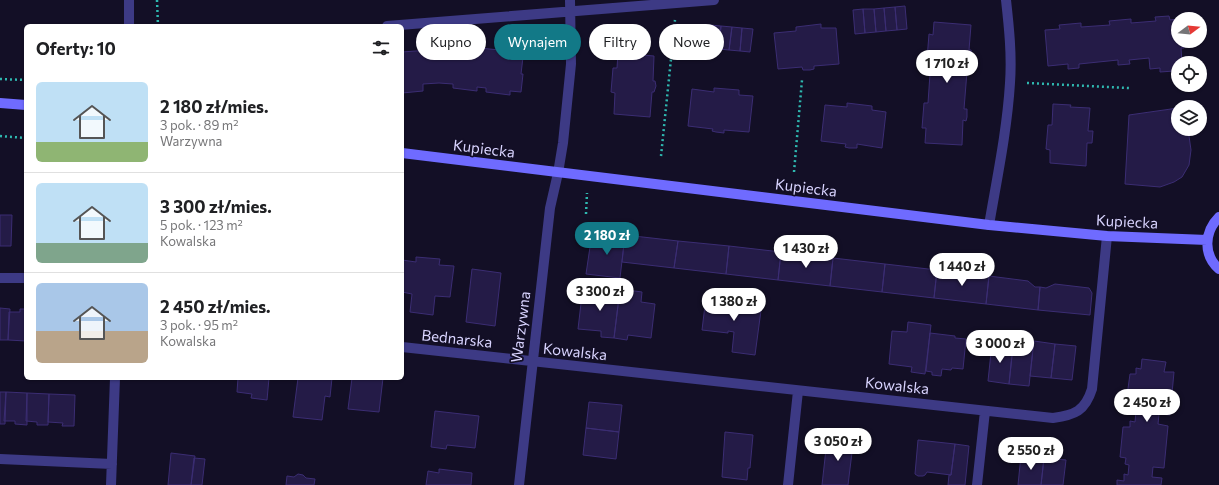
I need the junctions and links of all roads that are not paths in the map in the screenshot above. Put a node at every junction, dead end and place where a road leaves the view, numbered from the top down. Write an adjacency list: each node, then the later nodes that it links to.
1 (128, 0): 6 (street)
2 (570, 0): 5 (street, Warzywna)
3 (714, 0): 5 (street)
4 (1006, 0): 13 (street)
5 (571, 12): 7 (street); 11 (street, Warzywna)
6 (129, 24)
7 (404, 25)
8 (0, 104): 9 (street)
9 (24, 105)
10 (404, 153): 11 (street, Kupiecka)
11 (558, 173): 13 (street, Kupiecka); 20 (street, Warzywna)
12 (1219, 217): 15 (street)
13 (989, 225): 14 (street, Kupiecka)
14 (1107, 236): 15 (street, Kupiecka); 23 (street, Kowalska)
15 (1207, 240): 16 (street)
16 (1219, 269)
17 (0, 278): 18 (street)
18 (24, 278)
19 (404, 347): 20 (street, Bednarska)
20 (532, 362): 22 (street, Kowalska); 27 (street, Warzywna)
21 (114, 380): 25 (street)
22 (798, 391): 23 (street, Kowalska); 28 (street)
23 (985, 411): 29 (street)
24 (0, 459): 25 (street)
25 (112, 464): 26 (street)
26 (111, 485)
27 (519, 485)
28 (788, 485)
29 (977, 485)

